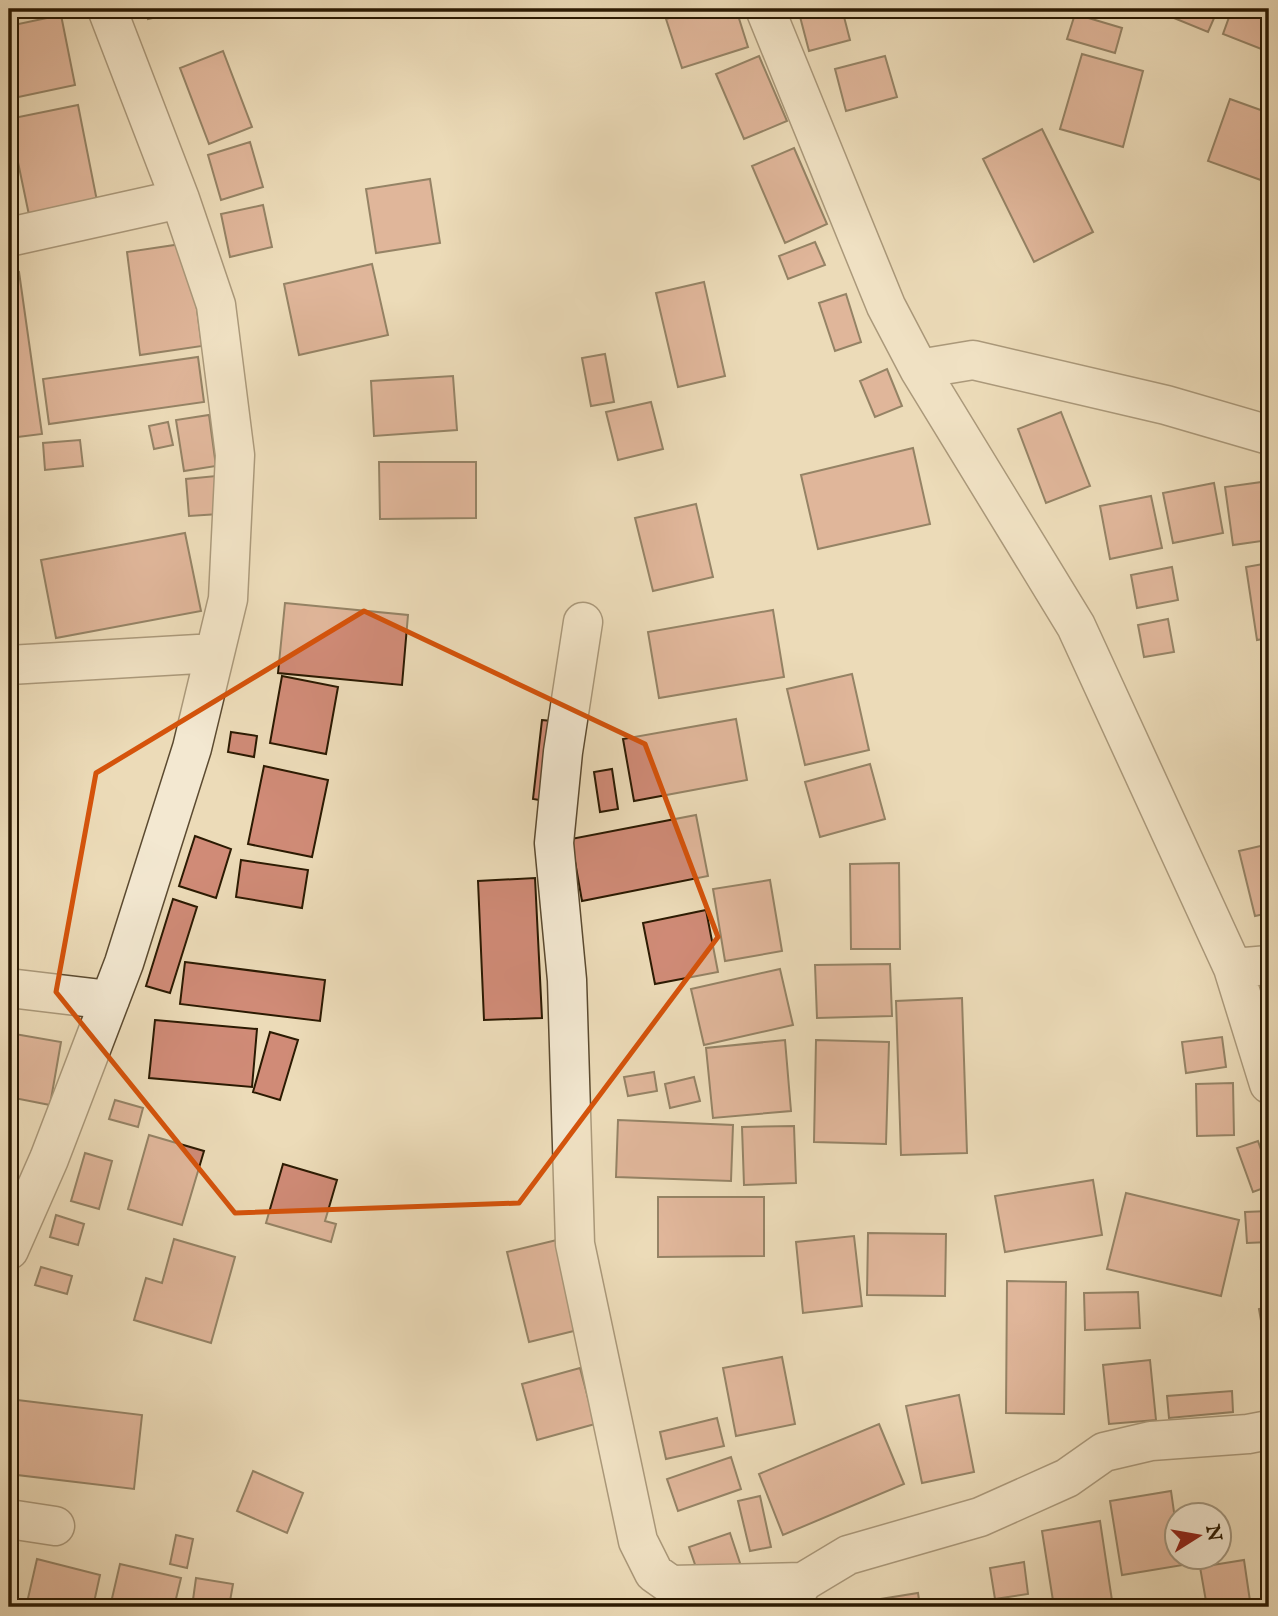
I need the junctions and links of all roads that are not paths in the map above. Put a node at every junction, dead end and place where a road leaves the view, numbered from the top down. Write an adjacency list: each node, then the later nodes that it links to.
1 (107, 9): 3 (street)
2 (765, 9): 5 (street)
3 (180, 199): 4 (street); 8 (street)
4 (9, 237)
5 (919, 369): 6 (street); 10 (street)
6 (1269, 435)
7 (583, 622): 18 (street)
8 (215, 653): 9 (street); 12 (street)
9 (9, 664)
10 (1251, 967): 13 (street)
11 (9, 988): 12 (street)
12 (110, 1000): 14 (street)
13 (1269, 1084)
14 (9, 1250)
15 (1269, 1430): 18 (street)
16 (9, 1519): 17 (street)
17 (55, 1526)
18 (795, 1595)

